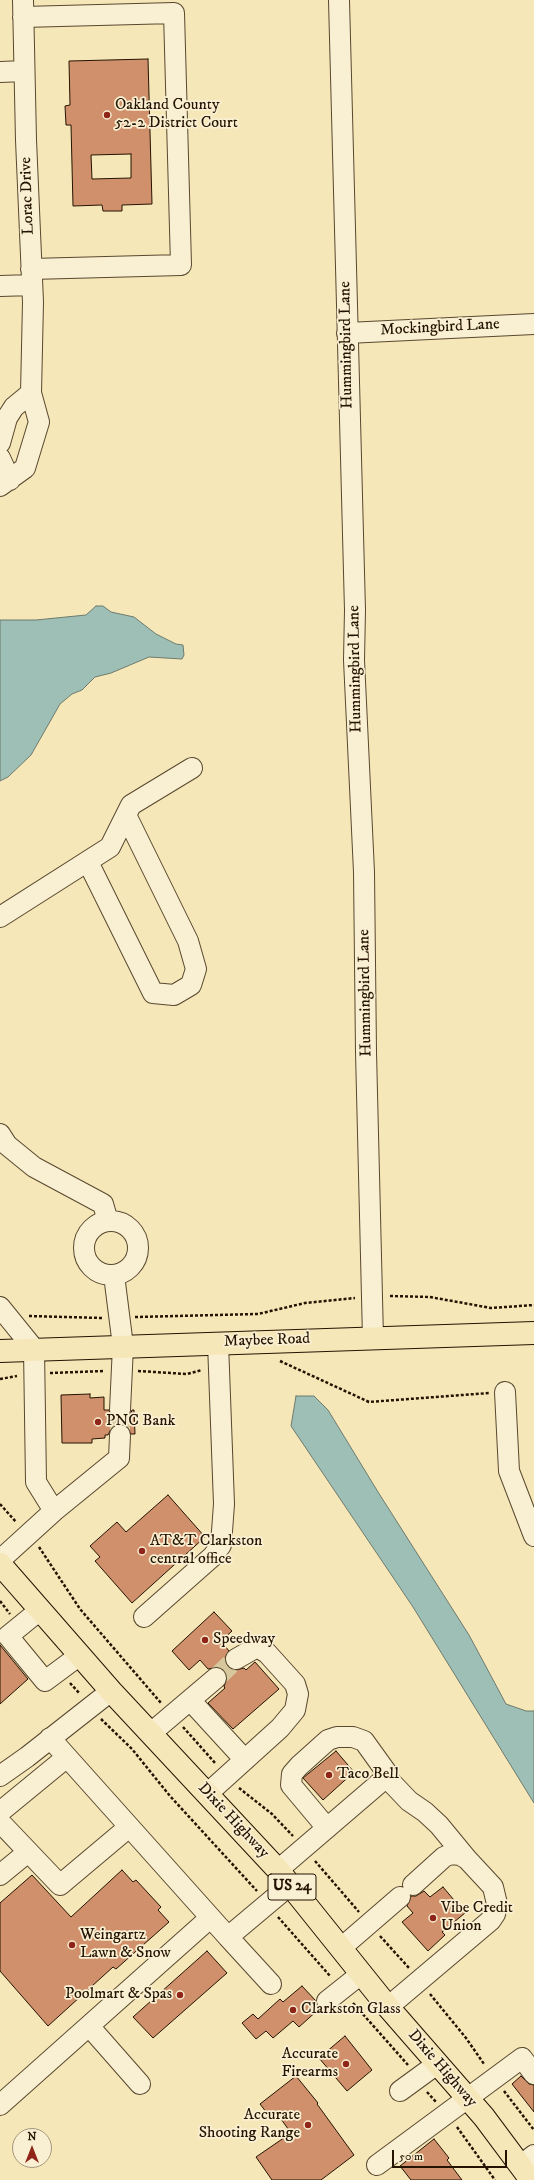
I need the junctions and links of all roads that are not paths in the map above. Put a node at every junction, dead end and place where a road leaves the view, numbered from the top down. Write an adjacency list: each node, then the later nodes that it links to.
1 (339, 0): 8 (street, Hummingbird Lane)
2 (23, 8): 3 (street, Lorac Drive); 5 (street)
3 (24, 71): 4 (street); 5 (street, Lorac Drive)
4 (0, 72)
5 (31, 277): 6 (street); 9 (street, Lorac Drive)
6 (0, 286)
7 (534, 324): 8 (street, Mockingbird Lane)
8 (347, 333): 22 (street, Hummingbird Lane)
9 (31, 393): 10 (street); 12 (street, Lorac Drive)
10 (0, 443)
11 (0, 458): 12 (street)
12 (5, 483)
13 (192, 768): 14 (street)
14 (126, 815): 15 (street); 15 (street)
15 (88, 862): 16 (street)
16 (0, 917)
17 (0, 1134): 18 (street)
18 (108, 1221): 19 (street); 19 (street)
19 (114, 1275): 24 (street)
20 (4, 1313): 25 (street)
21 (534, 1332): 22 (main road, Maybee Road)
22 (373, 1338): 23 (main road, Maybee Road)
23 (218, 1343): 24 (main road, Maybee Road); 34 (street)
24 (123, 1346): 25 (main road, Maybee Road); 28 (street)
25 (34, 1349): 26 (main road, Maybee Road); 30 (street)
26 (0, 1351)
27 (505, 1392): 31 (street)
28 (120, 1410)
29 (120, 1435): 30 (street)
30 (54, 1511): 32 (street)
31 (534, 1536)
32 (2, 1568): 33 (main road, Dixie Highway / US 24)
33 (40, 1610): 35 (main road, Dixie Highway / US 24); 35 (street)
34 (144, 1617)
35 (80, 1655): 38 (main road, Dixie Highway / US 24)
36 (236, 1659): 43 (street)
37 (216, 1678): 39 (street)
38 (111, 1691): 40 (main road, Dixie Highway / US 24); 41 (street)
39 (190, 1700): 40 (street); 43 (street)
40 (151, 1733): 46 (main road, Dixie Highway / US 24)
41 (50, 1738): 42 (street); 44 (street)
42 (66, 1757): 47 (street); 49 (street)
43 (245, 1760): 46 (street)
44 (0, 1776)
45 (388, 1780): 50 (street); 50 (street); 52 (street)
46 (207, 1794): 54 (main road, Dixie Highway / US 24)
47 (0, 1812)
48 (0, 1822): 51 (street)
49 (129, 1827): 51 (street); 55 (street)
50 (326, 1828): 54 (street)
51 (28, 1852): 53 (street)
52 (467, 1859): 57 (street); 61 (street)
53 (0, 1875)
54 (284, 1877): 56 (street); 57 (main road, Dixie Highway / US 24)
55 (210, 1918): 56 (street); 62 (street)
56 (228, 1937): 59 (street)
57 (341, 1948): 58 (main road, Dixie Highway / US 24)
58 (361, 1974): 60 (street); 61 (main road, Dixie Highway / US 24)
59 (271, 1984)
60 (335, 1995)
61 (388, 2007): 63 (main road, Dixie Highway / US 24)
62 (89, 2026): 65 (street); 68 (street)
63 (437, 2064): 66 (street); 67 (main road, Dixie Highway / US 24)
64 (534, 2074): 67 (street)
65 (140, 2084)
66 (400, 2091)
67 (468, 2099): 69 (street); 70 (main road, Dixie Highway / US 24)
68 (0, 2105)
69 (377, 2165)
70 (528, 2167)

